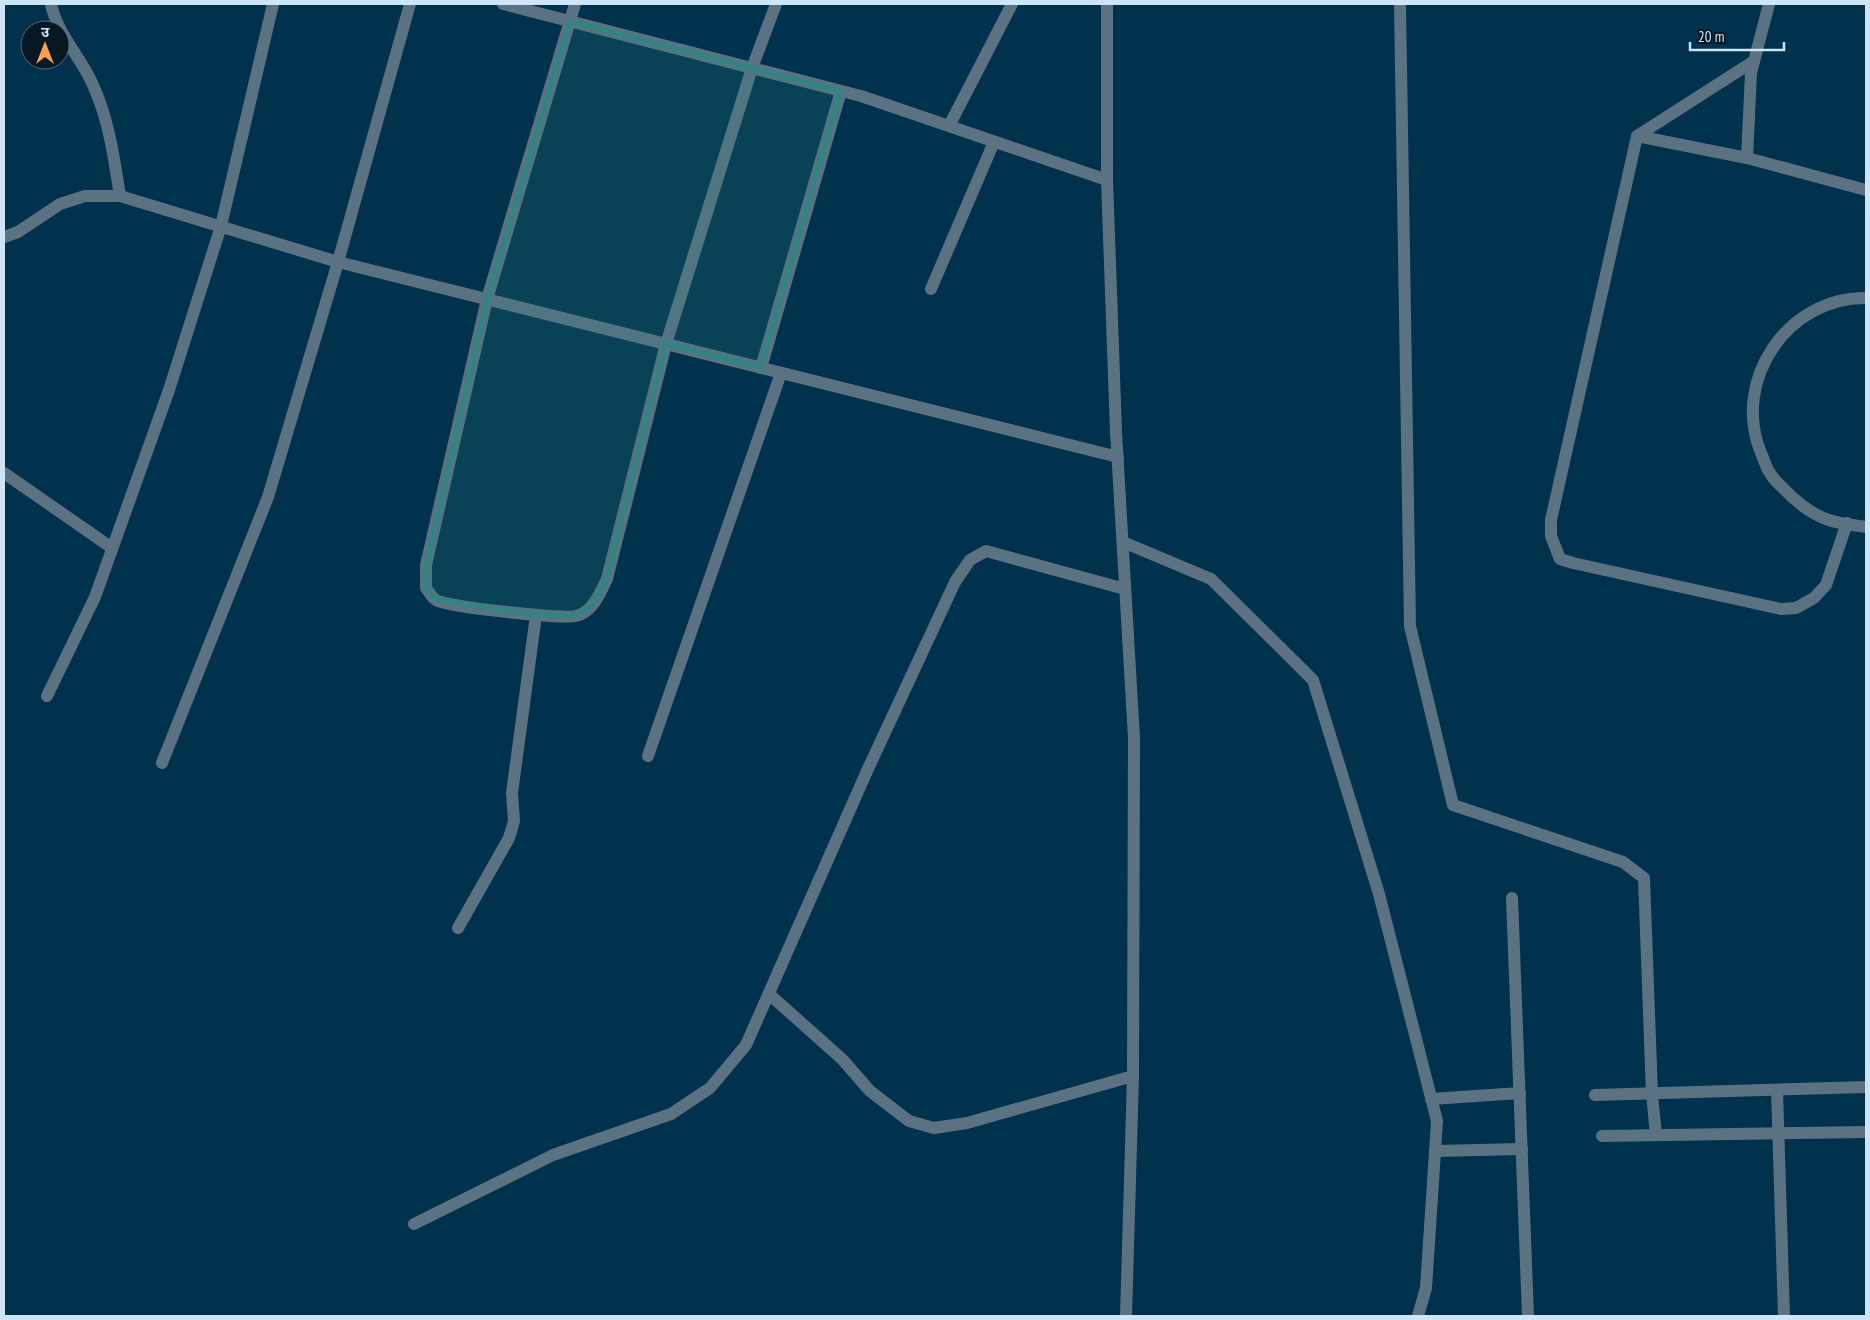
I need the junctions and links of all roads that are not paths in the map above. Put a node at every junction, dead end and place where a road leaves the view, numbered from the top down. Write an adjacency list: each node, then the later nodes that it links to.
1 (51, 4): 21 (street)
2 (274, 4): 22 (street)
3 (410, 4): 24 (street)
4 (502, 4): 11 (street)
5 (575, 4): 11 (street)
6 (776, 4): 13 (street)
7 (1012, 4): 15 (street)
8 (1107, 4): 19 (street)
9 (1400, 4): 49 (street)
10 (1769, 4): 12 (street)
11 (570, 21): 13 (street); 27 (street)
12 (1754, 61): 16 (street); 18 (street)
13 (752, 68): 14 (street); 28 (street)
14 (841, 91): 15 (street); 29 (street)
15 (949, 126): 17 (street)
16 (1637, 136): 18 (street); 33 (street)
17 (994, 142): 19 (street); 25 (street)
18 (1747, 158): 20 (street)
19 (1107, 180): 31 (street)
20 (1866, 190)
21 (120, 196): 22 (street); 23 (street)
22 (221, 226): 24 (street); 36 (street)
23 (4, 237)
24 (338, 262): 27 (street); 41 (street)
25 (931, 290)
26 (1866, 298): 33 (street)
27 (487, 299): 28 (street); 38 (street)
28 (666, 344): 29 (street); 38 (street)
29 (760, 368): 30 (street)
30 (781, 373): 31 (street); 40 (street)
31 (1118, 457): 35 (street)
32 (4, 473): 36 (street)
33 (1847, 523): 34 (street)
34 (1866, 527)
35 (1123, 542): 37 (street); 51 (street)
36 (112, 548): 39 (street)
37 (1125, 589): 44 (street); 45 (street)
38 (536, 615): 43 (street)
39 (48, 696)
40 (648, 756)
41 (162, 763)
42 (1512, 898): 48 (street)
43 (458, 928)
44 (769, 994): 45 (street); 58 (street)
45 (1133, 1076): 59 (street)
46 (1866, 1087): 47 (street)
47 (1777, 1090): 49 (street); 53 (street)
48 (1520, 1093): 51 (street); 56 (street)
49 (1652, 1094): 50 (street); 54 (street)
50 (1595, 1096)
51 (1432, 1099): 57 (street)
52 (1866, 1132): 53 (street)
53 (1778, 1134): 54 (street); 62 (street)
54 (1656, 1135): 55 (street)
55 (1602, 1136)
56 (1522, 1149): 57 (street); 61 (street)
57 (1435, 1151): 60 (street)
58 (414, 1224)
59 (1126, 1316)
60 (1418, 1316)
61 (1528, 1316)
62 (1784, 1316)

